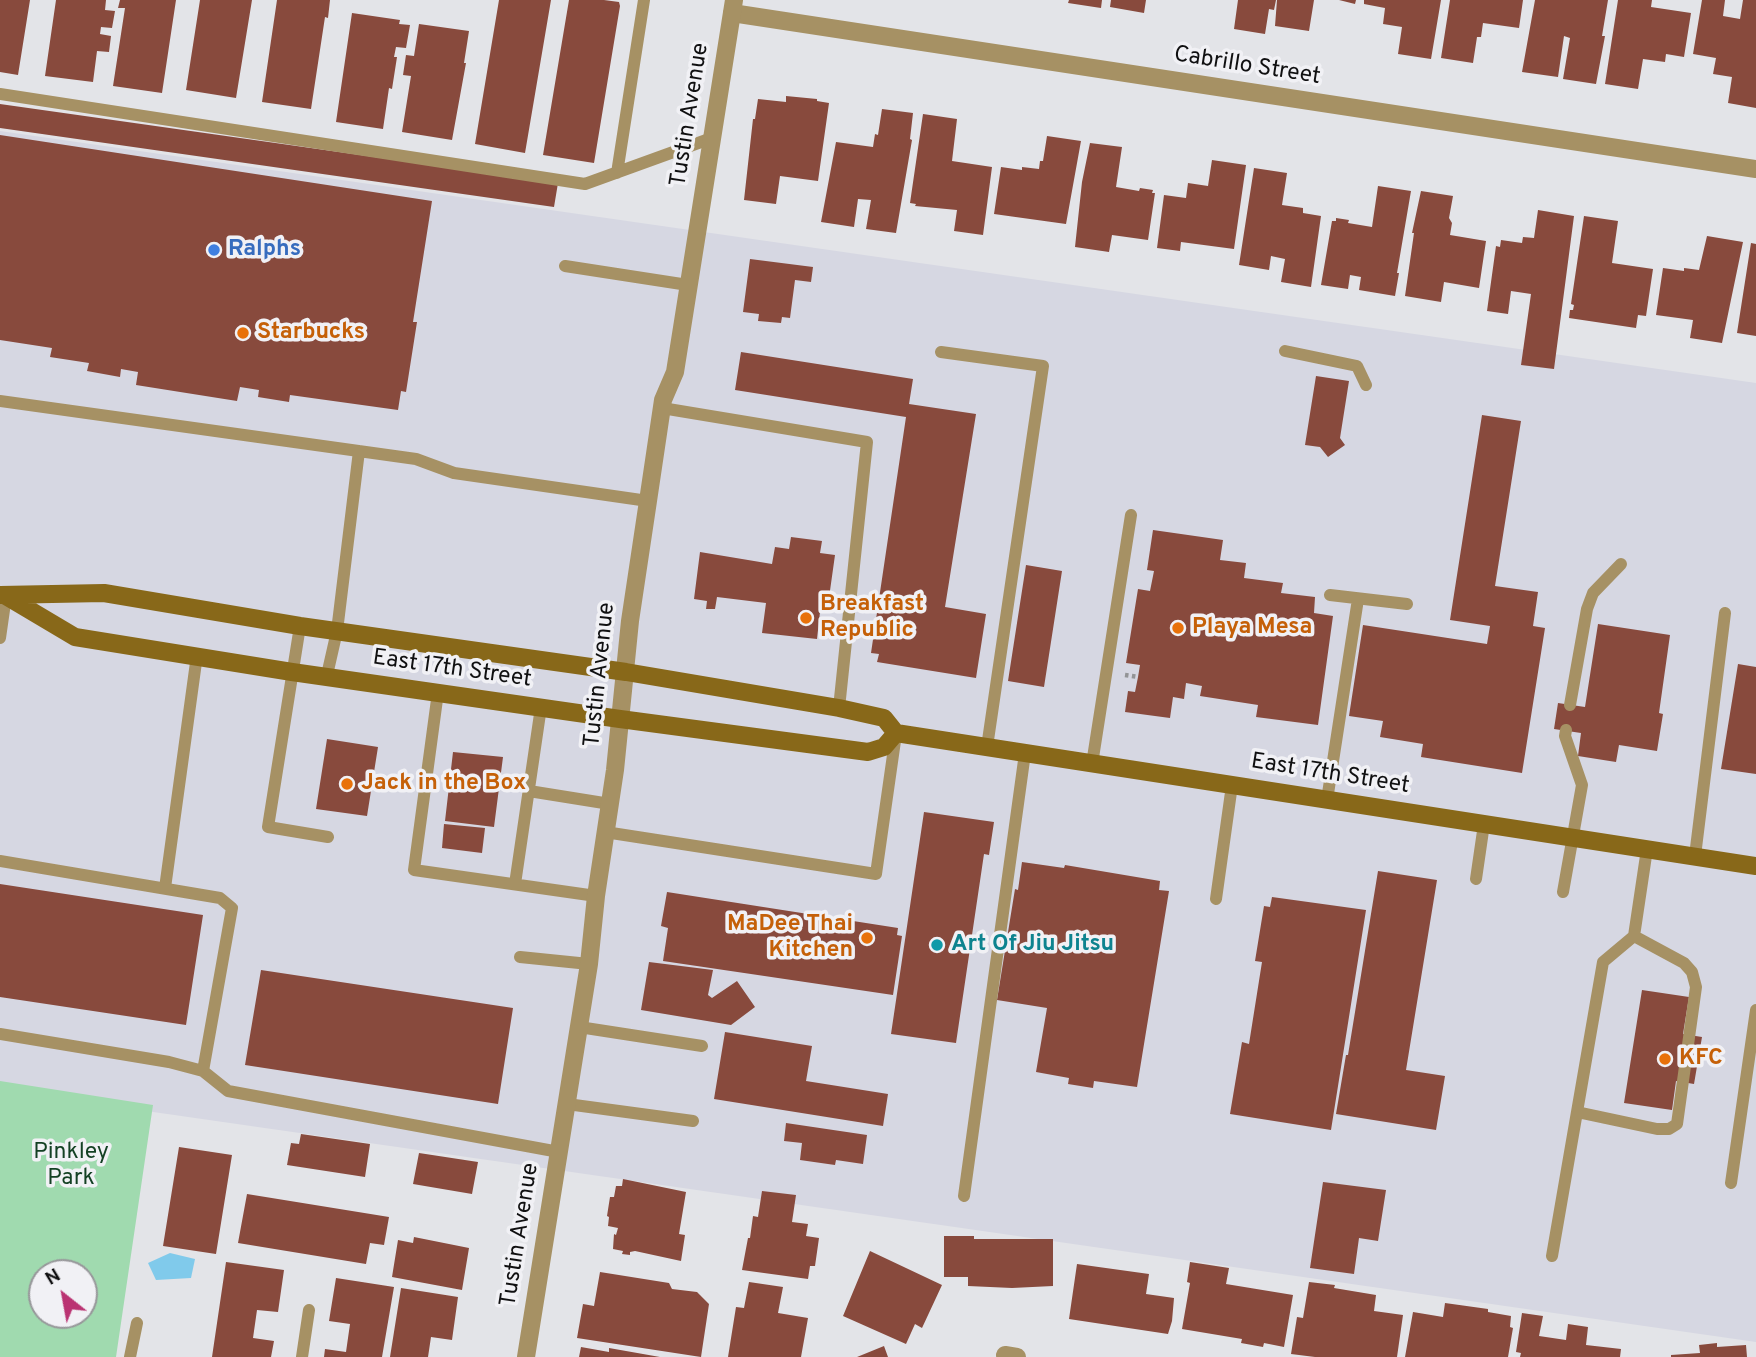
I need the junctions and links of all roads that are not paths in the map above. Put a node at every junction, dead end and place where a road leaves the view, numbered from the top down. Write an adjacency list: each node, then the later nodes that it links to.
1 (644, 0): 6 (lane)
2 (733, 7): 4 (street, Tustin Avenue); 5 (street, Cabrillo Street)
3 (0, 94): 6 (lane)
4 (712, 138): 6 (lane); 8 (street, Tustin Avenue)
5 (1756, 169)
6 (617, 173)
7 (565, 266): 8 (lane)
8 (688, 285): 13 (street, Tustin Avenue)
9 (1285, 351): 11 (lane)
10 (940, 352): 37 (lane)
11 (1366, 385)
12 (0, 401): 14 (lane)
13 (662, 408): 15 (street, Tustin Avenue); 33 (lane)
14 (359, 451): 15 (lane); 24 (lane)
15 (648, 501): 28 (street, Tustin Avenue)
16 (1131, 515): 39 (lane)
17 (1621, 564): 31 (lane)
18 (1329, 595): 20 (lane)
19 (3, 596): 23 (main road, East 17th Street); 25 (lane); 26 (main road, East 17th Street)
20 (1358, 599): 21 (lane); 42 (lane)
21 (1407, 604)
22 (1725, 613): 49 (lane)
23 (300, 626): 24 (main road, East 17th Street); 27 (lane)
24 (337, 631): 28 (main road, East 17th Street); 29 (lane)
25 (0, 638)
26 (197, 655): 27 (main road, East 17th Street); 54 (lane)
27 (292, 672): 29 (main road, East 17th Street); 46 (lane)
28 (626, 672): 33 (main road, East 17th Street); 34 (street, Tustin Avenue)
29 (327, 676): 30 (main road, East 17th Street)
30 (438, 692): 32 (main road, East 17th Street); 53 (lane)
31 (1570, 705)
32 (541, 707): 34 (main road, East 17th Street); 41 (lane)
33 (839, 708): 36 (main road, East 17th Street)
34 (620, 719): 36 (main road, East 17th Street); 43 (street, Tustin Avenue)
35 (1566, 730): 47 (lane)
36 (896, 733): 37 (main road, East 17th Street); 45 (lane)
37 (987, 747): 38 (main road, East 17th Street)
38 (1025, 753): 39 (main road, East 17th Street); 71 (lane)
39 (1093, 764): 40 (main road, East 17th Street)
40 (1232, 785): 42 (main road, East 17th Street); 57 (lane)
41 (529, 791): 43 (lane); 53 (lane)
42 (1327, 800): 44 (main road, East 17th Street)
43 (610, 804): 45 (street, Tustin Avenue)
44 (1484, 824): 47 (main road, East 17th Street); 52 (lane)
45 (605, 832): 56 (street, Tustin Avenue)
46 (328, 837)
47 (1572, 837): 48 (main road, East 17th Street); 55 (lane)
48 (1647, 849): 49 (main road, East 17th Street); 58 (lane)
49 (1695, 856): 51 (main road, East 17th Street)
50 (0, 861): 54 (lane)
51 (1756, 866)
52 (1476, 879)
53 (515, 884): 56 (lane)
54 (165, 888): 65 (lane)
55 (1563, 892)
56 (596, 896): 60 (street, Tustin Avenue)
57 (1216, 899)
58 (1634, 936): 67 (lane); 67 (lane)
59 (520, 957): 60 (lane)
60 (589, 964): 62 (street, Tustin Avenue)
61 (1756, 1010): 70 (lane)
62 (579, 1027): 64 (lane); 66 (street, Tustin Avenue)
63 (0, 1034): 65 (lane)
64 (702, 1046)
65 (203, 1071): 69 (lane)
66 (567, 1104): 68 (lane); 69 (street, Tustin Avenue)
67 (1577, 1112): 72 (lane)
68 (693, 1121)
69 (559, 1152): 77 (street, Tustin Avenue)
70 (1731, 1184)
71 (964, 1196)
72 (1552, 1256)
73 (309, 1310): 76 (lane)
74 (137, 1323): 75 (lane)
75 (131, 1357)
76 (302, 1357)
77 (526, 1357)

